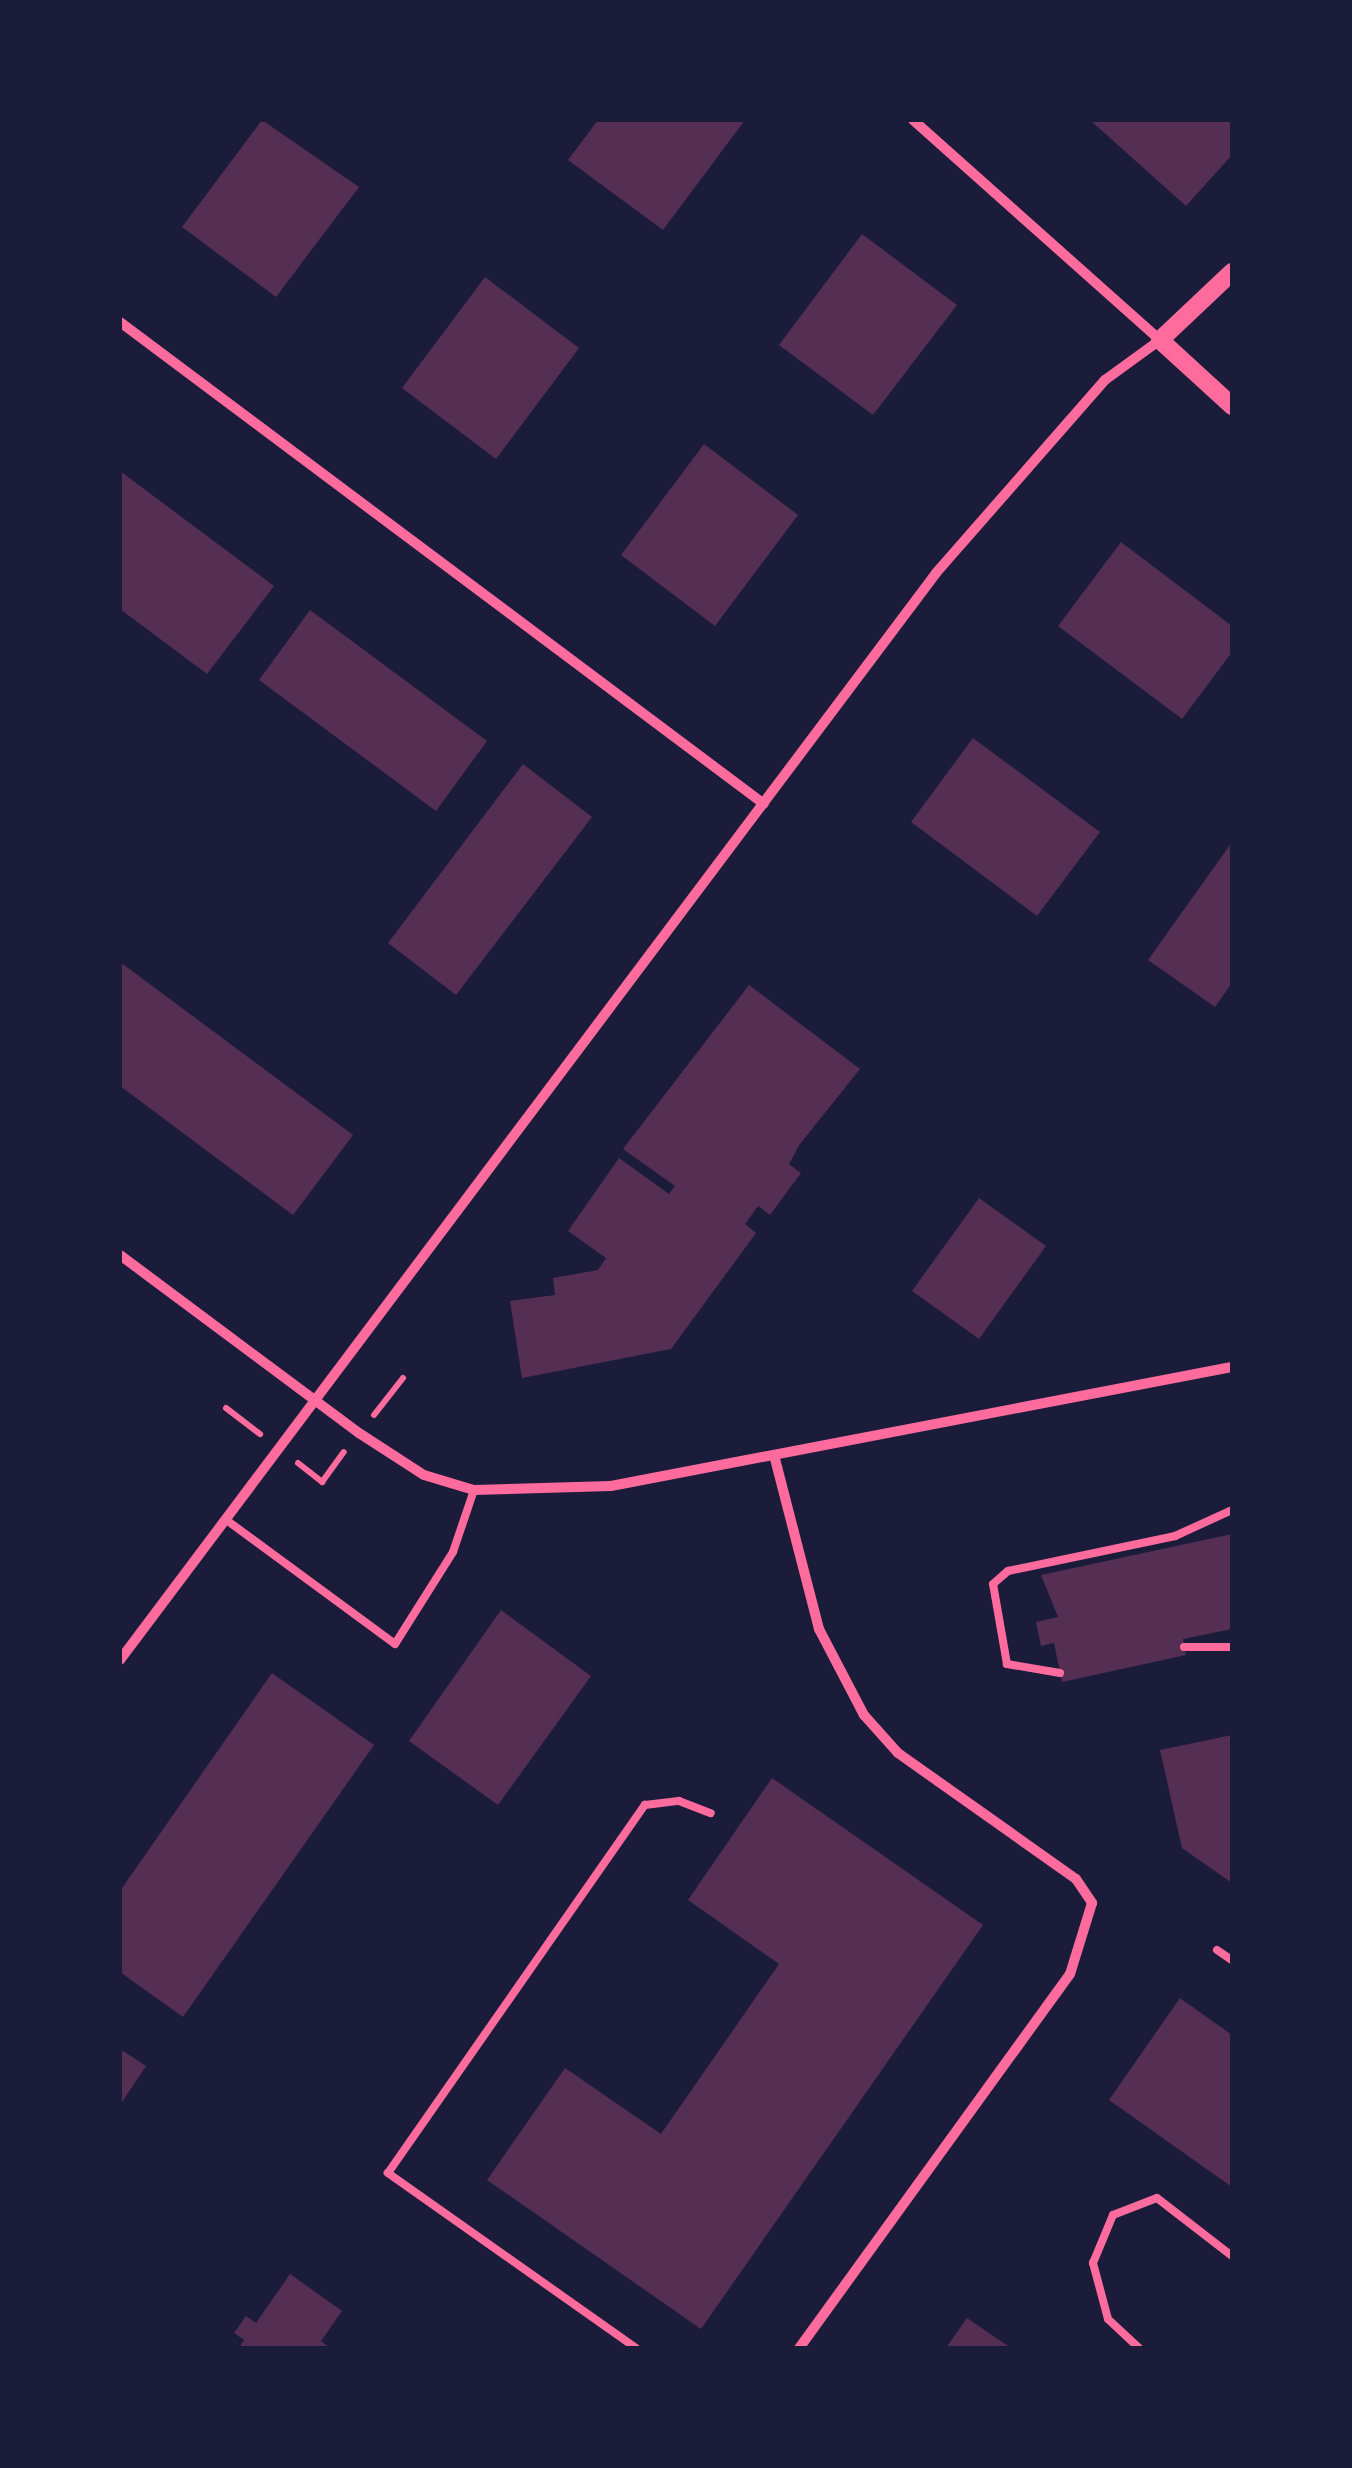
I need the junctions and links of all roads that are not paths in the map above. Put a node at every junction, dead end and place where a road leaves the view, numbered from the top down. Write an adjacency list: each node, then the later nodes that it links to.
1 (912, 120): 4 (street)
2 (1232, 272): 4 (street)
3 (120, 322): 6 (street)
4 (1160, 340): 5 (street); 6 (street)
5 (1232, 406)
6 (764, 804): 9 (street)
7 (120, 1255): 9 (street)
8 (1232, 1367): 10 (street)
9 (315, 1400): 11 (street); 13 (street)
10 (774, 1455): 11 (street); 23 (street)
11 (474, 1490): 13 (lane)
12 (1232, 1510): 17 (lane)
13 (225, 1519): 16 (street)
14 (1184, 1647): 15 (lane)
15 (1232, 1647)
16 (120, 1660)
17 (1060, 1673)
18 (711, 1813): 22 (lane)
19 (1218, 1950): 20 (lane)
20 (1232, 1960)
21 (1232, 2256): 24 (lane)
22 (636, 2348)
23 (799, 2348)
24 (1139, 2348)

